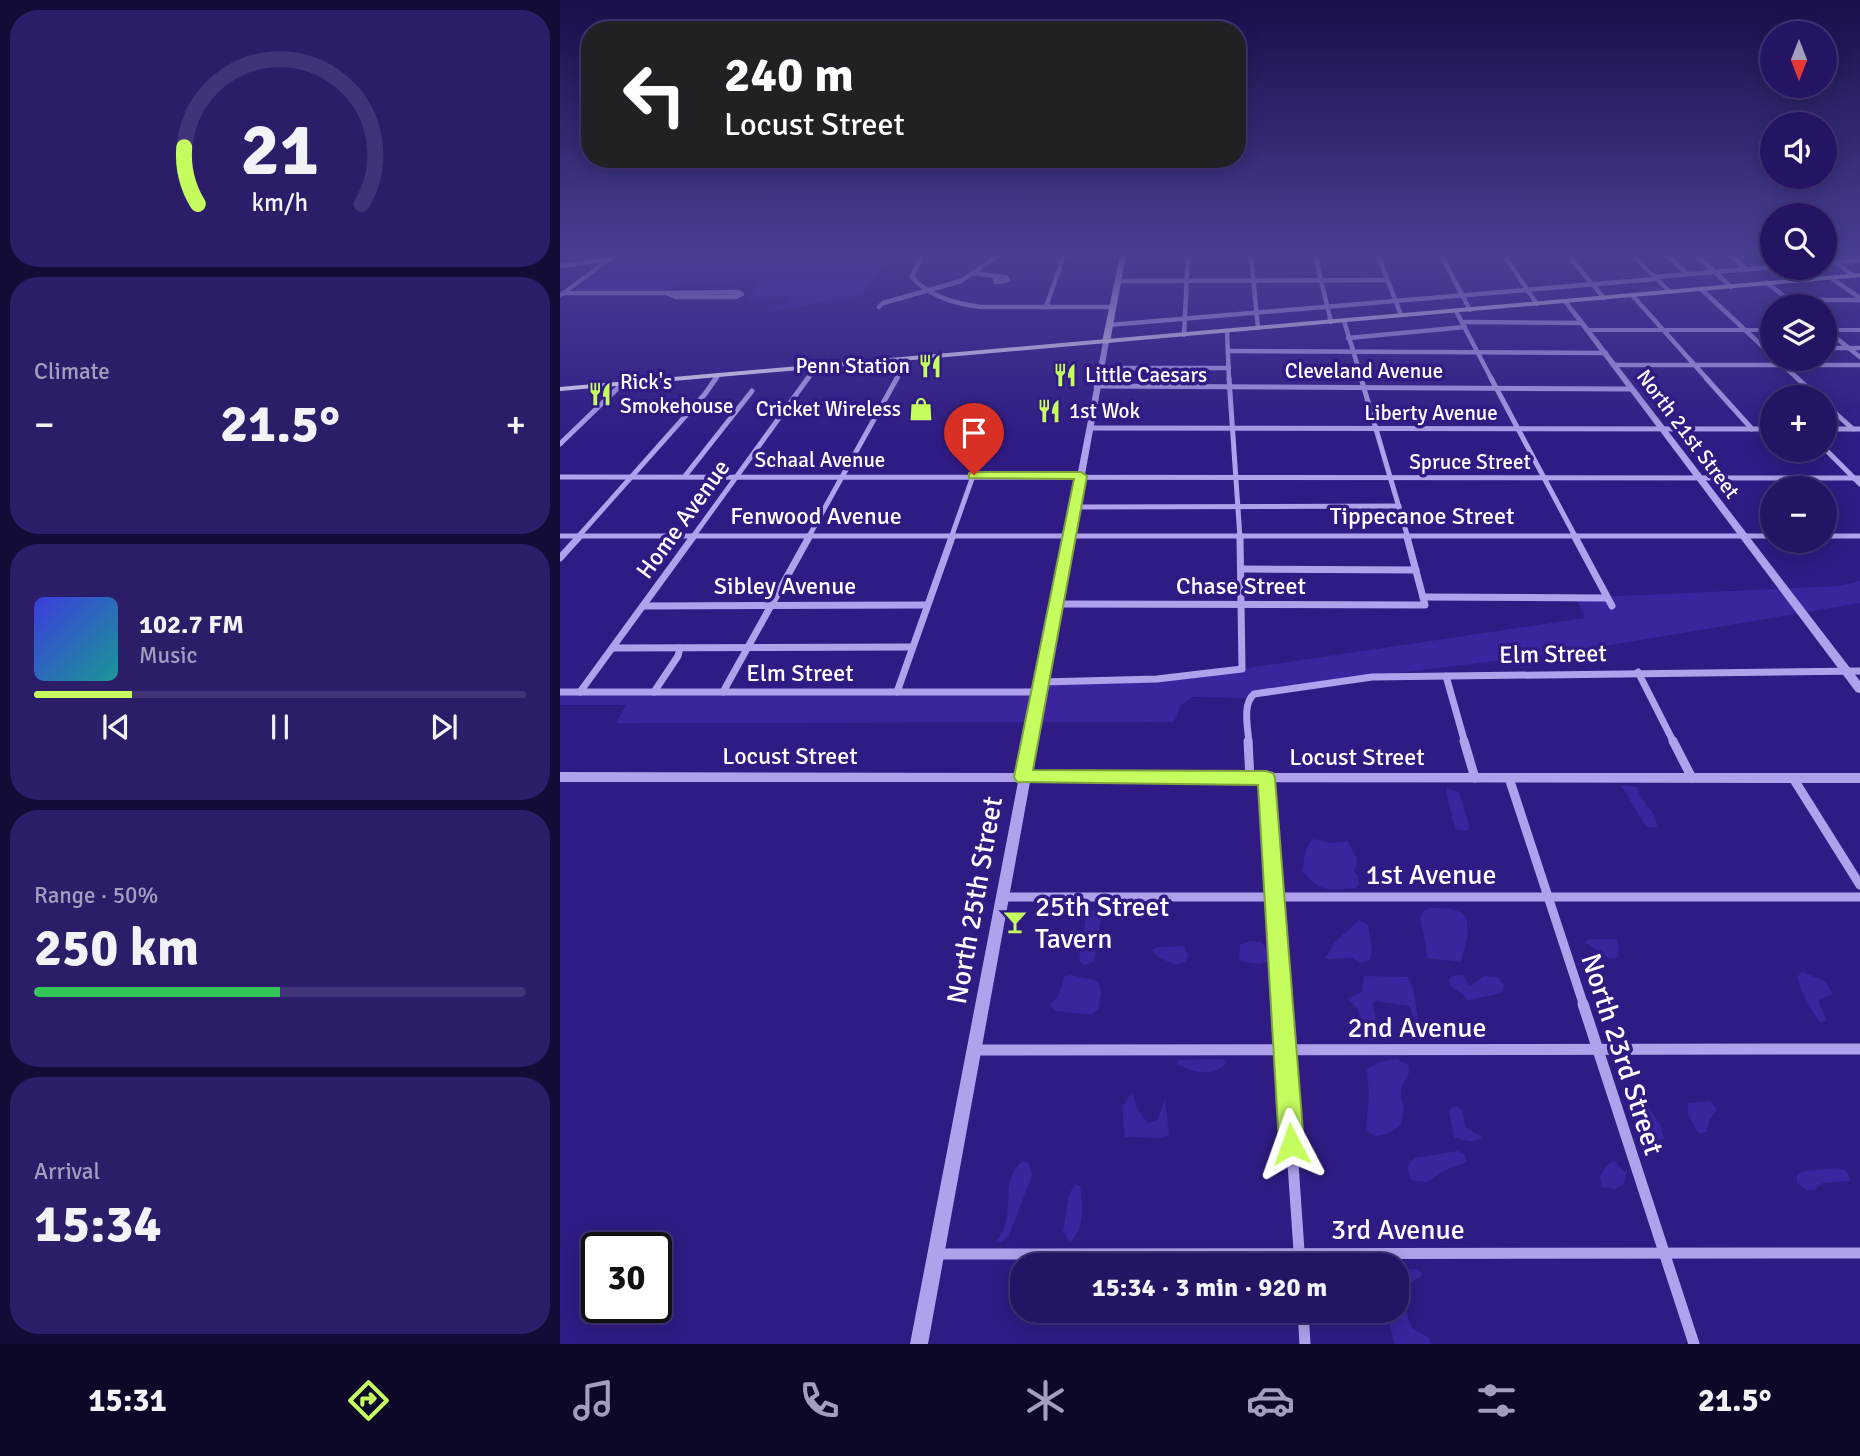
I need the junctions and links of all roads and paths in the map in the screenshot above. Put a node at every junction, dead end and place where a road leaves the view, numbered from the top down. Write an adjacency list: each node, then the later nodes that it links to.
1 (1111, 318): 14 (main road)
2 (1197, 318): 10 (street)
3 (1257, 318): 16 (street)
4 (1330, 318): 12 (street)
5 (1375, 318): 11 (main road)
6 (1460, 318): 15 (street)
7 (1577, 318): 13 (street, North 21st Street)
8 (1653, 318): 18 (street)
9 (1732, 318): 19 (street)
10 (1184, 319): 14 (street); 24 (street)
11 (1344, 321): 12 (main road); 25 (street)
12 (1331, 322): 16 (main road)
13 (1581, 323): 15 (street); 17 (street, North 21st Street)
14 (1109, 325): 27 (main road)
15 (1464, 325): 25 (street); 34 (street)
16 (1258, 328): 23 (main road)
17 (1587, 330): 18 (street); 35 (street, North 21st Street)
18 (1664, 330): 19 (street); 39 (street)
19 (1745, 330): 20 (street); 28 (street)
20 (1760, 330)
21 (1837, 330): 22 (street)
22 (1860, 330)
23 (1227, 331): 24 (main road); 32 (street)
24 (1184, 335): 27 (main road)
25 (1348, 338): 33 (street)
26 (1837, 339): 30 (street)
27 (1106, 342): 37 (main road); 44 (street, North 25th Street)
28 (1760, 344)
29 (1837, 348): 30 (street)
30 (1848, 348): 31 (street); 36 (street)
31 (1860, 348)
32 (1228, 351): 33 (street); 45 (street)
33 (1351, 351): 34 (street); 52 (street)
34 (1478, 352): 35 (street); 53 (street)
35 (1606, 353): 38 (street, North 21st Street)
36 (1860, 357)
37 (908, 359): 43 (main road); 72 (street)
38 (1613, 365): 39 (street); 55 (street, North 21st Street)
39 (1696, 365): 40 (street); 63 (street)
40 (1760, 365)
41 (1837, 365): 42 (street)
42 (1860, 365)
43 (816, 367): 47 (main road); 71 (street, Home Avenue)
44 (1100, 368): 45 (street); 50 (street, North 25th Street)
45 (1228, 368): 51 (street)
46 (1790, 371): 49 (street)
47 (718, 375): 48 (main road); 75 (street)
48 (622, 384): 54 (main road); 67 (street)
49 (1805, 385)
50 (1096, 386): 51 (street, Cleveland Avenue); 58 (street, North 25th Street)
51 (1230, 387): 52 (street, Cleveland Avenue); 59 (street)
52 (1363, 387): 53 (street, Cleveland Avenue); 60 (street)
53 (1497, 388): 55 (street, Cleveland Avenue); 61 (street)
54 (560, 389)
55 (1632, 389): 62 (street, North 21st Street)
56 (752, 391): 70 (street)
57 (1837, 413): 66 (street)
58 (1090, 428): 59 (street, Liberty Avenue); 73 (street, North 25th Street)
59 (1231, 428): 60 (street, Liberty Avenue); 76 (street)
60 (1375, 428): 61 (street, Liberty Avenue); 78 (street)
61 (1520, 429): 62 (street, Liberty Avenue); 79 (street)
62 (1661, 429): 63 (street, Liberty Avenue); 77 (street, North 21st Street)
63 (1752, 429): 64 (street, Liberty Avenue)
64 (1760, 429)
65 (1837, 429): 66 (street)
66 (1857, 429)
67 (560, 444)
68 (1837, 460): 80 (street)
69 (974, 475): 72 (street, Schaal Avenue); 73 (street, Schaal Avenue); 85 (street)
70 (685, 476): 71 (street, Schaal Avenue); 75 (street, Schaal Avenue)
71 (737, 476): 72 (street, Schaal Avenue); 88 (street, Home Avenue)
72 (843, 476): 89 (street)
73 (1081, 476): 76 (street, Spruce Street); 84 (street, North 25th Street)
74 (560, 477): 75 (street, Schaal Avenue)
75 (631, 477): 87 (street)
76 (1234, 477): 78 (street, Spruce Street); 82 (street)
77 (1699, 477): 79 (street, Spruce Street); 80 (street, Spruce Street); 94 (street, North 21st Street)
78 (1392, 478): 79 (street, Spruce Street); 83 (street)
79 (1545, 478): 93 (street)
80 (1857, 478): 81 (street)
81 (1860, 484)
82 (1237, 506): 83 (street); 84 (street); 91 (street)
83 (1399, 506): 92 (street)
84 (1076, 507): 90 (street, North 25th Street)
85 (951, 535): 89 (street, Fenwood Avenue); 90 (street, Fenwood Avenue); 105 (street)
86 (560, 536): 87 (street, Fenwood Avenue)
87 (580, 536): 88 (street, Fenwood Avenue); 98 (street)
88 (694, 536): 89 (street, Fenwood Avenue); 107 (street, Home Avenue)
89 (810, 536): 104 (street)
90 (1071, 536): 91 (street, Tippecanoe Street); 103 (street, North 25th Street)
91 (1240, 536): 92 (street, Tippecanoe Street); 99 (street)
92 (1408, 536): 93 (street, Tippecanoe Street); 100 (street)
93 (1576, 536): 94 (street, Tippecanoe Street); 102 (street)
94 (1744, 536): 95 (street, Tippecanoe Street); 113 (street, North 21st Street)
95 (1760, 536)
96 (1837, 536): 97 (street)
97 (1860, 536)
98 (560, 558)
99 (1241, 569): 100 (street); 106 (street)
100 (1416, 570): 101 (street)
101 (1423, 597): 102 (street); 106 (street, Chase Street)
102 (1607, 598): 108 (street)
103 (1057, 604): 106 (street, Chase Street); 117 (street, North 25th Street)
104 (769, 605): 105 (street, Sibley Avenue); 107 (street, Sibley Avenue); 109 (street)
105 (926, 605): 112 (street)
106 (1242, 605): 117 (street, Elm Street)
107 (643, 606): 110 (street, Home Avenue)
108 (1612, 606)
109 (747, 647): 111 (street); 112 (street); 122 (street)
110 (613, 648): 111 (street); 120 (street, Home Avenue)
111 (680, 648): 121 (street)
112 (912, 648): 123 (street)
113 (1846, 671): 114 (street, Elm Street); 115 (street, Elm Street); 118 (street, North 21st Street)
114 (1860, 671)
115 (1638, 672): 116 (street, Elm Street); 129 (street)
116 (1446, 676): 127 (street); 132 (street, Elm Street)
117 (1042, 687): 123 (street, Elm Street); 125 (street, North 25th Street)
118 (1860, 689)
119 (560, 692): 120 (street, Elm Street)
120 (580, 692): 121 (street, Elm Street)
121 (654, 692): 122 (street, Elm Street)
122 (723, 692): 123 (street, Elm Street)
123 (897, 692)
124 (560, 777): 125 (street, Locust Street)
125 (1023, 777): 132 (street, Locust Street); 134 (street, North 25th Street)
126 (1266, 778): 127 (street, Locust Street); 132 (street, Locust Street); 135 (street)
127 (1475, 778): 128 (street, Locust Street)
128 (1509, 778): 129 (street, Locust Street); 136 (street, North 23rd Street)
129 (1692, 778): 130 (street, Locust Street)
130 (1793, 778): 131 (street, Locust Street); 133 (street)
131 (1860, 778)
132 (1250, 779)
133 (1860, 885)
134 (1002, 897): 135 (street, 1st Avenue); 140 (street, North 25th Street)
135 (1275, 897): 136 (street, 1st Avenue); 141 (street)
136 (1548, 897): 137 (street, 1st Avenue); 138 (street, North 23rd Street)
137 (1860, 897)
138 (1598, 1049): 139 (street, 2nd Avenue); 141 (street, 2nd Avenue); 143 (street, North 23rd Street)
139 (1860, 1049)
140 (973, 1050): 141 (street, 2nd Avenue); 145 (street, North 25th Street)
141 (1285, 1050): 142 (street)
142 (1299, 1253)
143 (1664, 1253): 144 (street, 3rd Avenue); 147 (street, 3rd Avenue); 151 (street, North 23rd Street)
144 (1860, 1253)
145 (935, 1254): 146 (street, 3rd Avenue); 149 (street, North 25th Street)
146 (1010, 1255)
147 (1409, 1257)
148 (1304, 1323): 150 (street)
149 (919, 1344)
150 (1305, 1344)
151 (1694, 1344)

